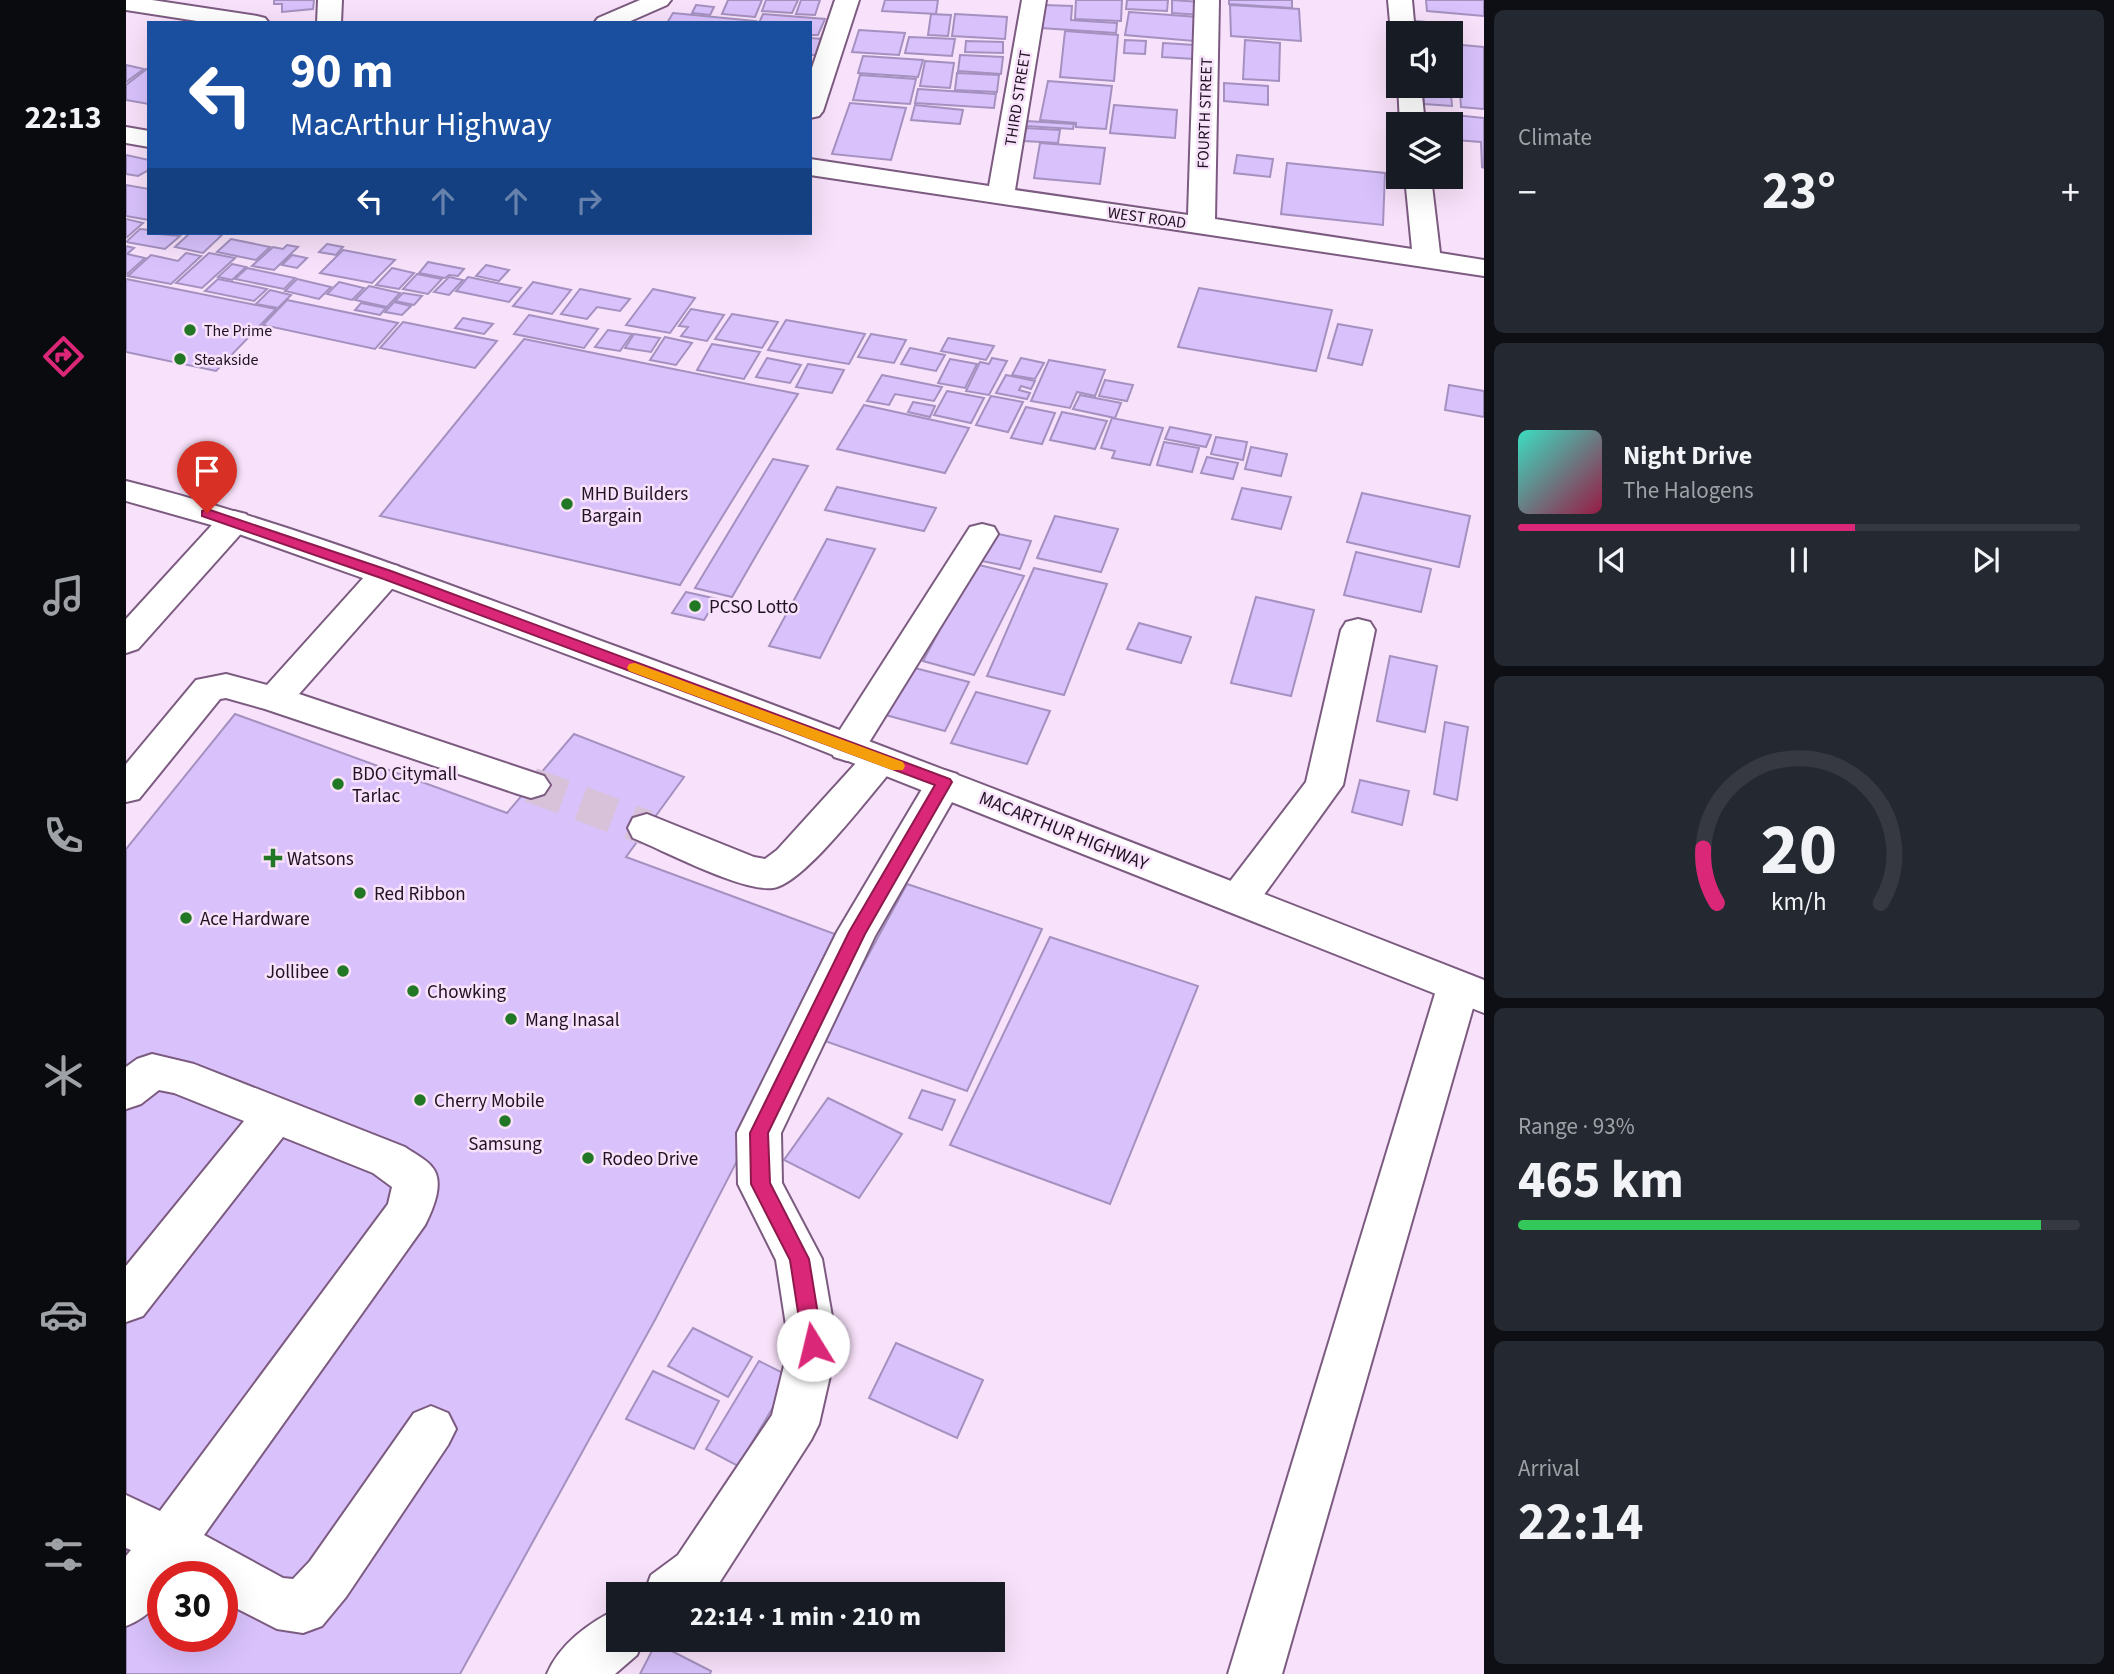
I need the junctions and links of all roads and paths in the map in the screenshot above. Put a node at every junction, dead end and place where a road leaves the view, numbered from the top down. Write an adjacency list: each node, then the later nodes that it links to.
1 (330, 0): 10 (main road)
2 (593, 0): 11 (main road)
3 (659, 0): 12 (main road)
4 (847, 0): 14 (main road)
5 (1034, 0): 19 (main road, THIRD STREET)
6 (1207, 0): 20 (main road, FOURTH STREET)
7 (1400, 0): 13 (main road)
8 (126, 3): 9 (main road)
9 (244, 21)
10 (329, 21)
11 (598, 21)
12 (611, 21)
13 (1402, 21)
14 (812, 105)
15 (126, 135): 16 (main road)
16 (147, 139)
17 (812, 167): 19 (main road, WEST ROAD)
18 (1419, 189): 21 (main road)
19 (1001, 195): 20 (main road, WEST ROAD)
20 (1201, 225): 21 (main road, WEST ROAD)
21 (1427, 259): 22 (main road, WEST ROAD)
22 (1484, 268)
23 (126, 491): 24 (main road, MACARTHUR HIGHWAY)
24 (234, 521): 26 (main road, MACARTHUR HIGHWAY); 28 (main road)
25 (982, 534): 30 (main road)
26 (386, 575): 29 (main road); 30 (main road, MACARTHUR HIGHWAY)
27 (1358, 630): 35 (main road)
28 (126, 641)
29 (275, 699): 32 (main road); 33 (main road)
30 (864, 754): 31 (main road, MACARTHUR HIGHWAY); 34 (main road)
31 (944, 782): 35 (main road, MACARTHUR HIGHWAY); 42 (main road)
32 (531, 785)
33 (126, 789)
34 (647, 828)
35 (1239, 899): 36 (main road, MACARTHUR HIGHWAY)
36 (1471, 992): 46 (main road)
37 (126, 1091): 38 (main road)
38 (276, 1113): 39 (main road); 41 (main road)
39 (126, 1301)
40 (431, 1429): 41 (main road)
41 (147, 1532): 43 (main road)
42 (685, 1582)
43 (126, 1601)
44 (606, 1646): 45 (main road)
45 (574, 1674)
46 (1255, 1674)

